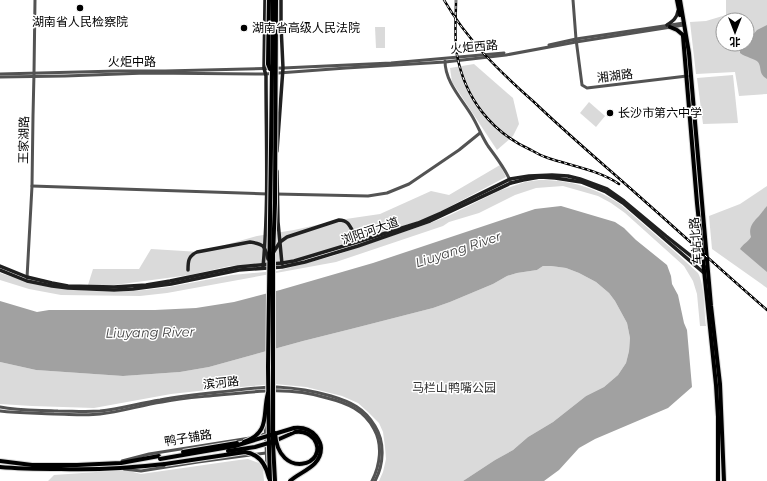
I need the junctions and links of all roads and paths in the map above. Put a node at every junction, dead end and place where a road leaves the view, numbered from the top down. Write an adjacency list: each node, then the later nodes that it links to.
1 (35, 0): 18 (street, 王家湖路)
2 (265, 0): 15 (main road)
3 (269, 0): 17 (main road, bridge)
4 (273, 0): 17 (main road, bridge)
5 (278, 0): 16 (main road); 17 (main road, bridge)
6 (573, 0): 13 (street, 湘湖路)
7 (677, 0): 9 (main road, 车站北路)
8 (680, 0): 10 (main road, 车站北路)
9 (679, 10): 10 (main road, 车站北路); 11 (main road)
10 (683, 24): 11 (street, 火炬西路); 12 (main road, 车站北路); 35 (main road, 车站北路)
11 (668, 26): 12 (main road); 13 (street, 火炬西路)
12 (683, 35): 21 (main road, 车站北路)
13 (576, 40): 14 (street, 火炬西路); 21 (street, 湘湖路)
14 (445, 60): 16 (street, 火炬西路); 22 (street)
15 (264, 68): 16 (street, 火炬西路); 18 (street, 火炬中路); 19 (main road)
16 (283, 70): 19 (street, 火炬西路); 26 (main road)
17 (273, 73): 28 (main road, bridge); 29 (main road, bridge)
18 (34, 74): 19 (street, 火炬西路); 20 (street, 火炬中路); 24 (street, 王家湖路)
19 (265, 74): 25 (main road)
20 (0, 75)
21 (687, 76): 32 (main road, 车站北路)
22 (480, 133): 23 (street); 26 (street)
23 (510, 181): 27 (main road, 浏阳河大道); 32 (main road, 浏阳河大道); 35 (main road, 浏阳河大道)
24 (32, 186): 25 (street); 36 (street, 王家湖路)
25 (266, 194): 26 (street); 33 (main road)
26 (277, 194): 30 (main road)
27 (357, 244): 28 (main road, bridge); 30 (main road, 浏阳河大道)
28 (273, 254): 39 (main road, bridge)
29 (269, 260): 37 (main road, bridge); 38 (main road, bridge)
30 (282, 265): 33 (main road, 浏阳河大道)
31 (0, 266): 36 (main road, 浏阳河大道)
32 (704, 266): 35 (main road, 车站北路)
33 (263, 267): 37 (main road, 浏阳河大道)
34 (0, 270): 36 (main road, 浏阳河大道)
35 (706, 272): 53 (main road, 车站北路); 54 (main road, 车站北路)
36 (27, 279): 37 (main road, 浏阳河大道)
37 (189, 279)
38 (268, 390): 40 (street, 滨河路); 41 (street, 滨河路); 42 (street); 43 (street); 45 (main road, bridge); 49 (main road, bridge); 51 (street, 滨河路); 52 (street, 滨河路)
39 (273, 396): 43 (main road, bridge); 49 (main road, bridge)
40 (0, 408)
41 (0, 411)
42 (265, 434): 44 (street); 47 (street, 鸭子铺路)
43 (271, 443): 45 (main road, bridge); 49 (street)
44 (266, 453): 47 (street, 鸭子铺路); 49 (street)
45 (161, 460): 47 (main road, 鸭子铺路); 47 (main road, 鸭子铺路); 49 (main road, bridge); 50 (main road, bridge)
46 (0, 461): 47 (main road, 鸭子铺路)
47 (116, 466): 48 (main road, 鸭子铺路)
48 (0, 467)
49 (271, 481)
50 (290, 481)
51 (372, 481)
52 (376, 481)
53 (718, 481)
54 (724, 481)

